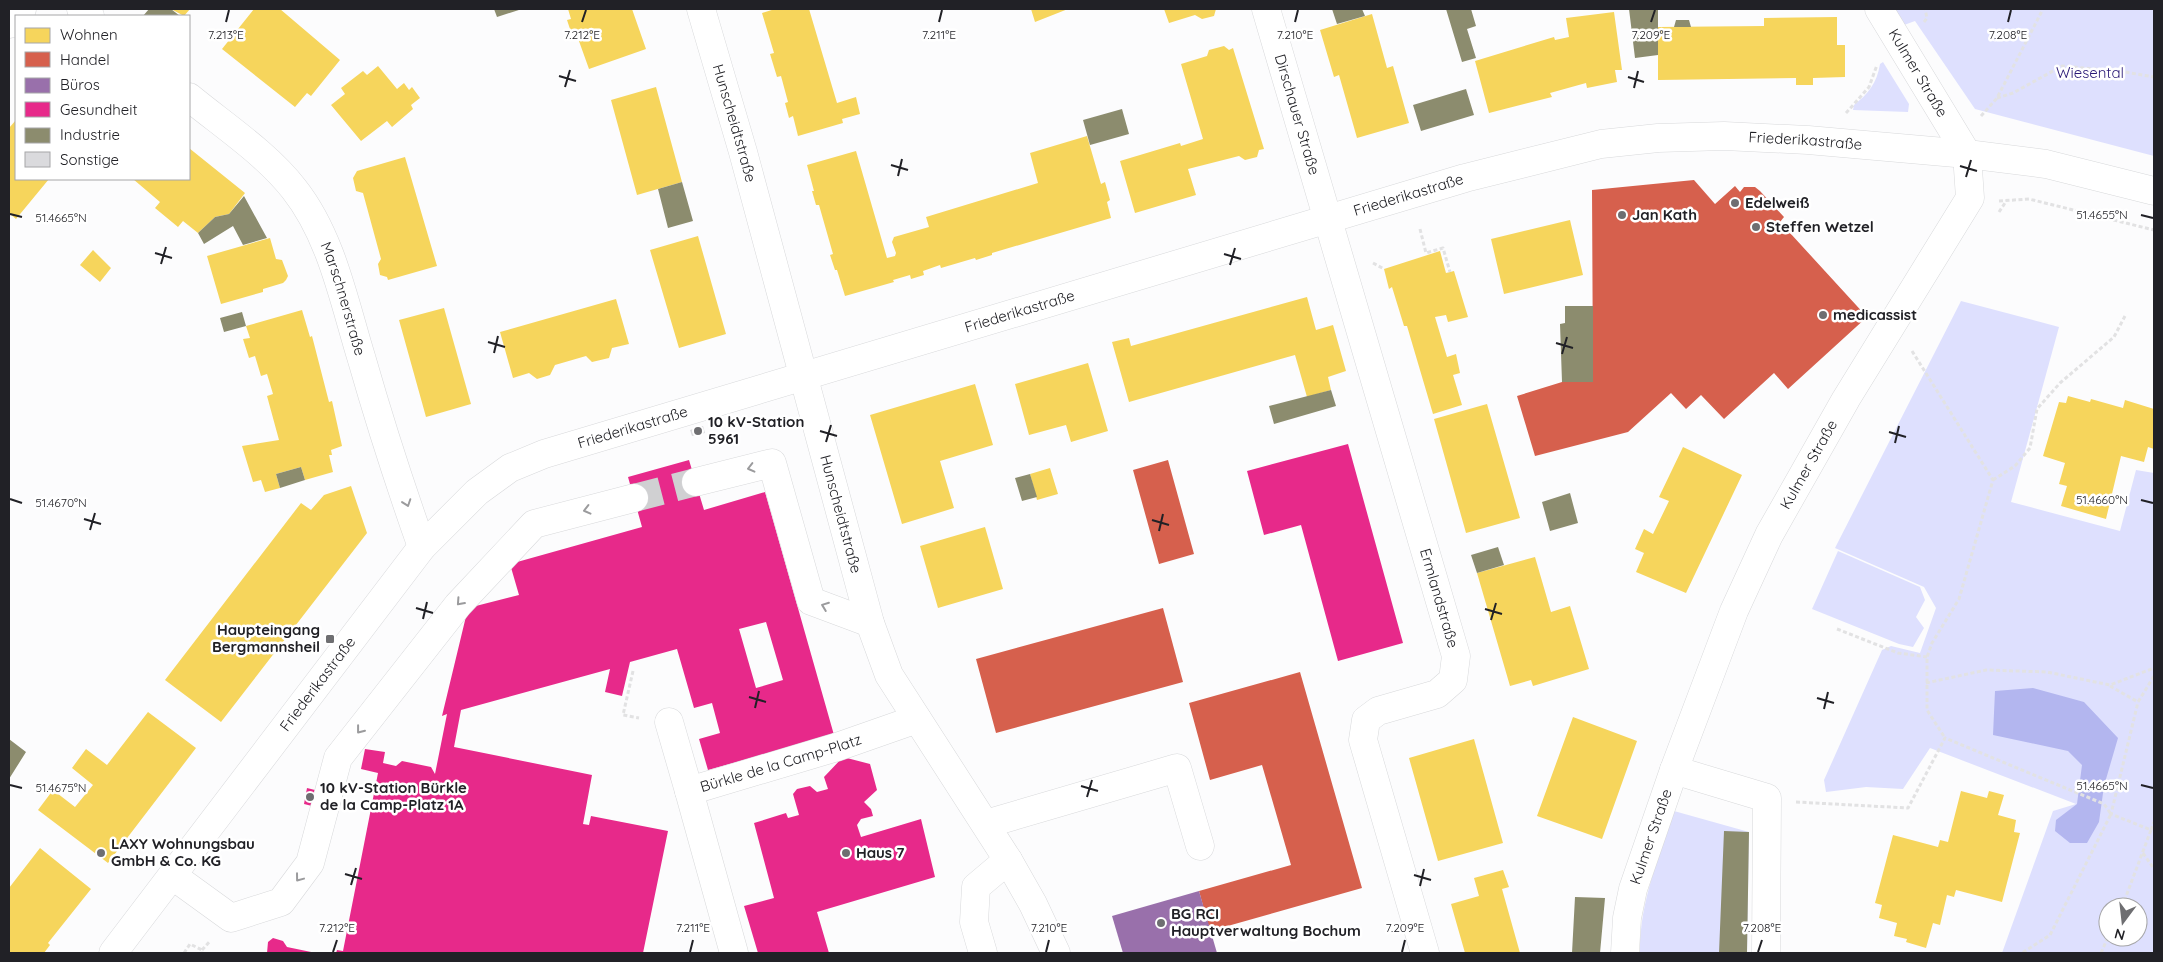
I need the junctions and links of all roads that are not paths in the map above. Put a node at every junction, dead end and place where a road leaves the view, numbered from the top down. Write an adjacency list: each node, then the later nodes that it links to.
1 (701, 9): 8 (street, Hunscheidtstraße)
2 (1266, 9): 7 (street, Dirschauer Straße)
3 (1879, 9): 5 (street, Kulmer Straße)
4 (190, 98): 11 (street, Marschnerstraße, one-way to 11)
5 (1967, 154): 6 (street, Friederikastraße); 7 (street, Friederikastraße); 15 (street, Kulmer Straße)
6 (2154, 191)
7 (1327, 220): 8 (street, Friederikastraße); 25 (street, Ermlandstraße)
8 (803, 377): 11 (street, Friederikastraße); 12 (street, Hunscheidtstraße)
9 (696, 482): 12 (street, one-way to 9)
10 (634, 498): 20 (street, one-way to 20)
11 (422, 547): 20 (street, Friederikastraße)
12 (870, 623): 13 (street, Hunscheidtstraße)
13 (917, 719): 16 (street, Bürkle de la Camp-Platz); 17 (street, Hunscheidtstraße)
14 (668, 722): 16 (street)
15 (1674, 770): 26 (street, Kulmer Straße); 27 (street)
16 (689, 791): 22 (street, Bürkle de la Camp-Platz)
17 (986, 824): 18 (street); 19 (street, Hunscheidtstraße)
18 (1200, 846)
19 (1008, 860): 23 (street); 24 (street, Hunscheidtstraße)
20 (173, 876): 21 (street, Friederikastraße)
21 (113, 953)
22 (734, 953)
23 (983, 953)
24 (1056, 953)
25 (1424, 953)
26 (1625, 953)
27 (1766, 953)

